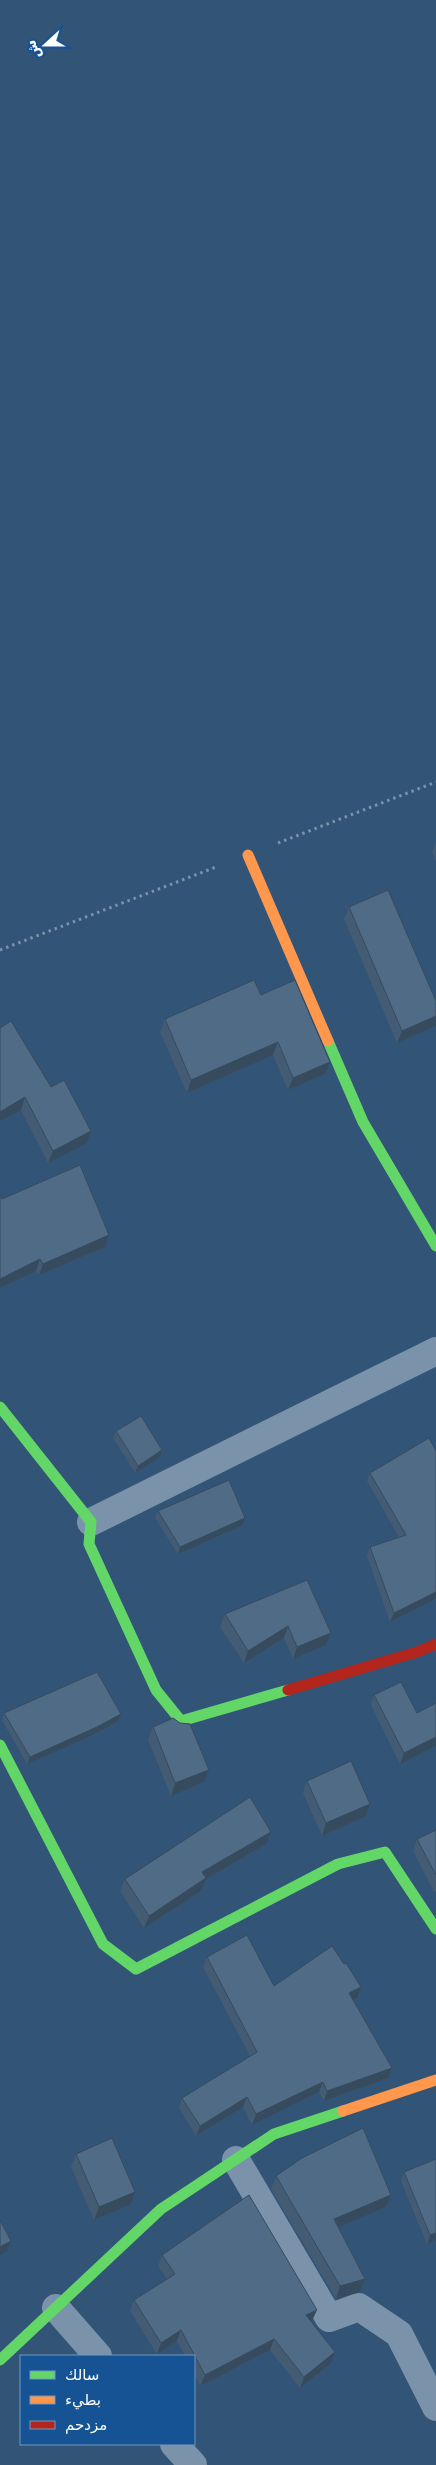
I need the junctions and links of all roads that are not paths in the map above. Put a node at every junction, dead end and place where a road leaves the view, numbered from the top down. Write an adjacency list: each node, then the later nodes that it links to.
1 (248, 854): 2 (street)
2 (436, 1246)
3 (436, 1351): 5 (street)
4 (0, 1407): 5 (street)
5 (91, 1522): 6 (street)
6 (436, 1644)
7 (0, 1745): 8 (street)
8 (436, 1929)
9 (436, 2080): 10 (street)
10 (236, 2160): 11 (street); 14 (street)
11 (56, 2308): 12 (street); 13 (street)
12 (97, 2355)
13 (0, 2360)
14 (433, 2394)
15 (175, 2445): 16 (street)
16 (193, 2465)

